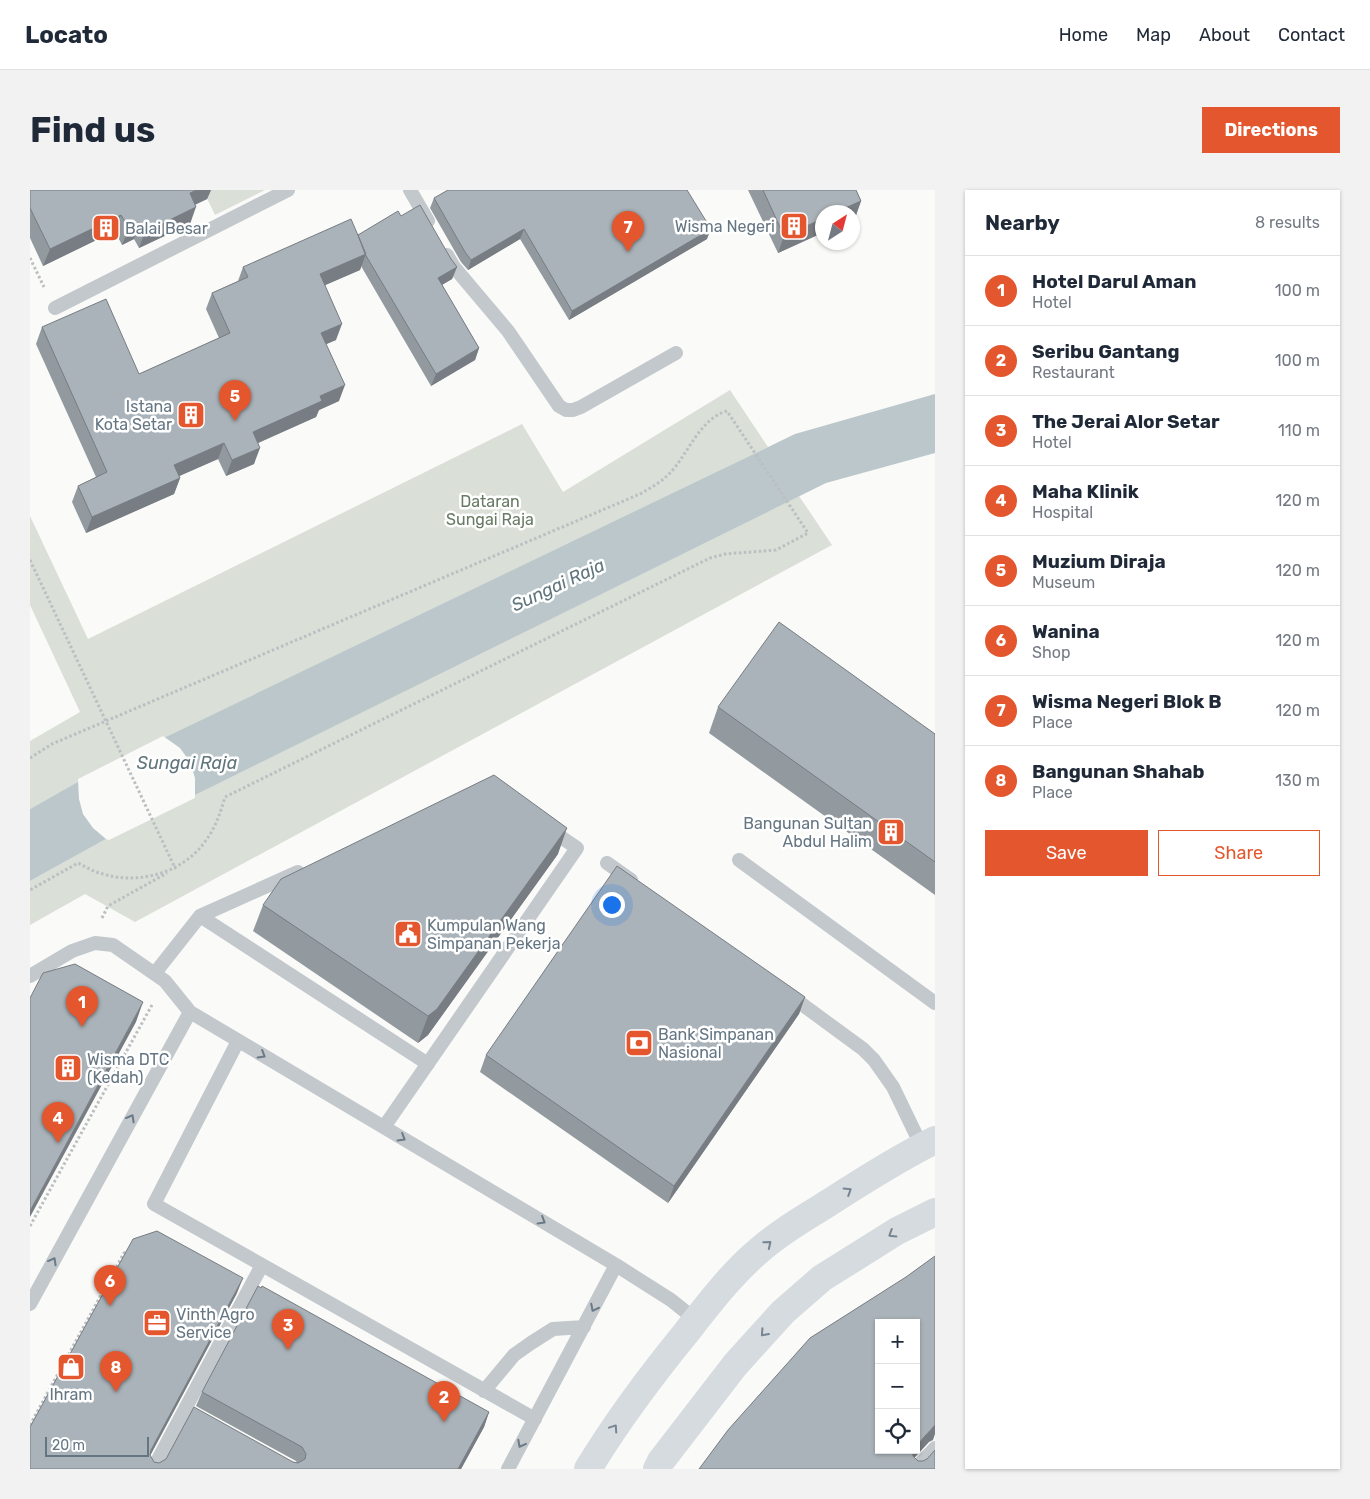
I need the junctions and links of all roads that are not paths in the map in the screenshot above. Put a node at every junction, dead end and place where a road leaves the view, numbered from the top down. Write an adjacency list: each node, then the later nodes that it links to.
1 (288, 190): 3 (lane)
2 (410, 190): 4 (lane)
3 (55, 308)
4 (676, 353)
5 (536, 821): 17 (lane)
6 (740, 860): 14 (lane)
7 (607, 863): 9 (lane)
8 (307, 868): 10 (lane)
9 (639, 886)
10 (200, 916): 12 (lane); 17 (lane)
11 (30, 976): 12 (lane)
12 (160, 977): 15 (lane)
13 (775, 985): 19 (lane)
14 (935, 1003)
15 (190, 1012): 16 (lane); 23 (lane, one-way to 15)
16 (238, 1041): 18 (lane, one-way to 18); 21 (lane)
17 (428, 1064): 18 (lane)
18 (384, 1127): 22 (lane, one-way to 22)
19 (928, 1144): 24 (main road, one-way to 19)
20 (935, 1212): 32 (main road, one-way to 32)
21 (262, 1265): 26 (lane); 29 (lane)
22 (616, 1265): 24 (lane); 25 (lane, one-way to 25)
23 (30, 1304)
24 (696, 1320): 31 (main road, one-way to 24)
25 (584, 1327): 26 (lane); 27 (lane)
26 (484, 1392): 27 (lane)
27 (534, 1420): 30 (lane, one-way to 30)
28 (935, 1448): 33 (lane)
29 (153, 1469)
30 (508, 1469)
31 (588, 1469)
32 (657, 1469)
33 (915, 1469)

